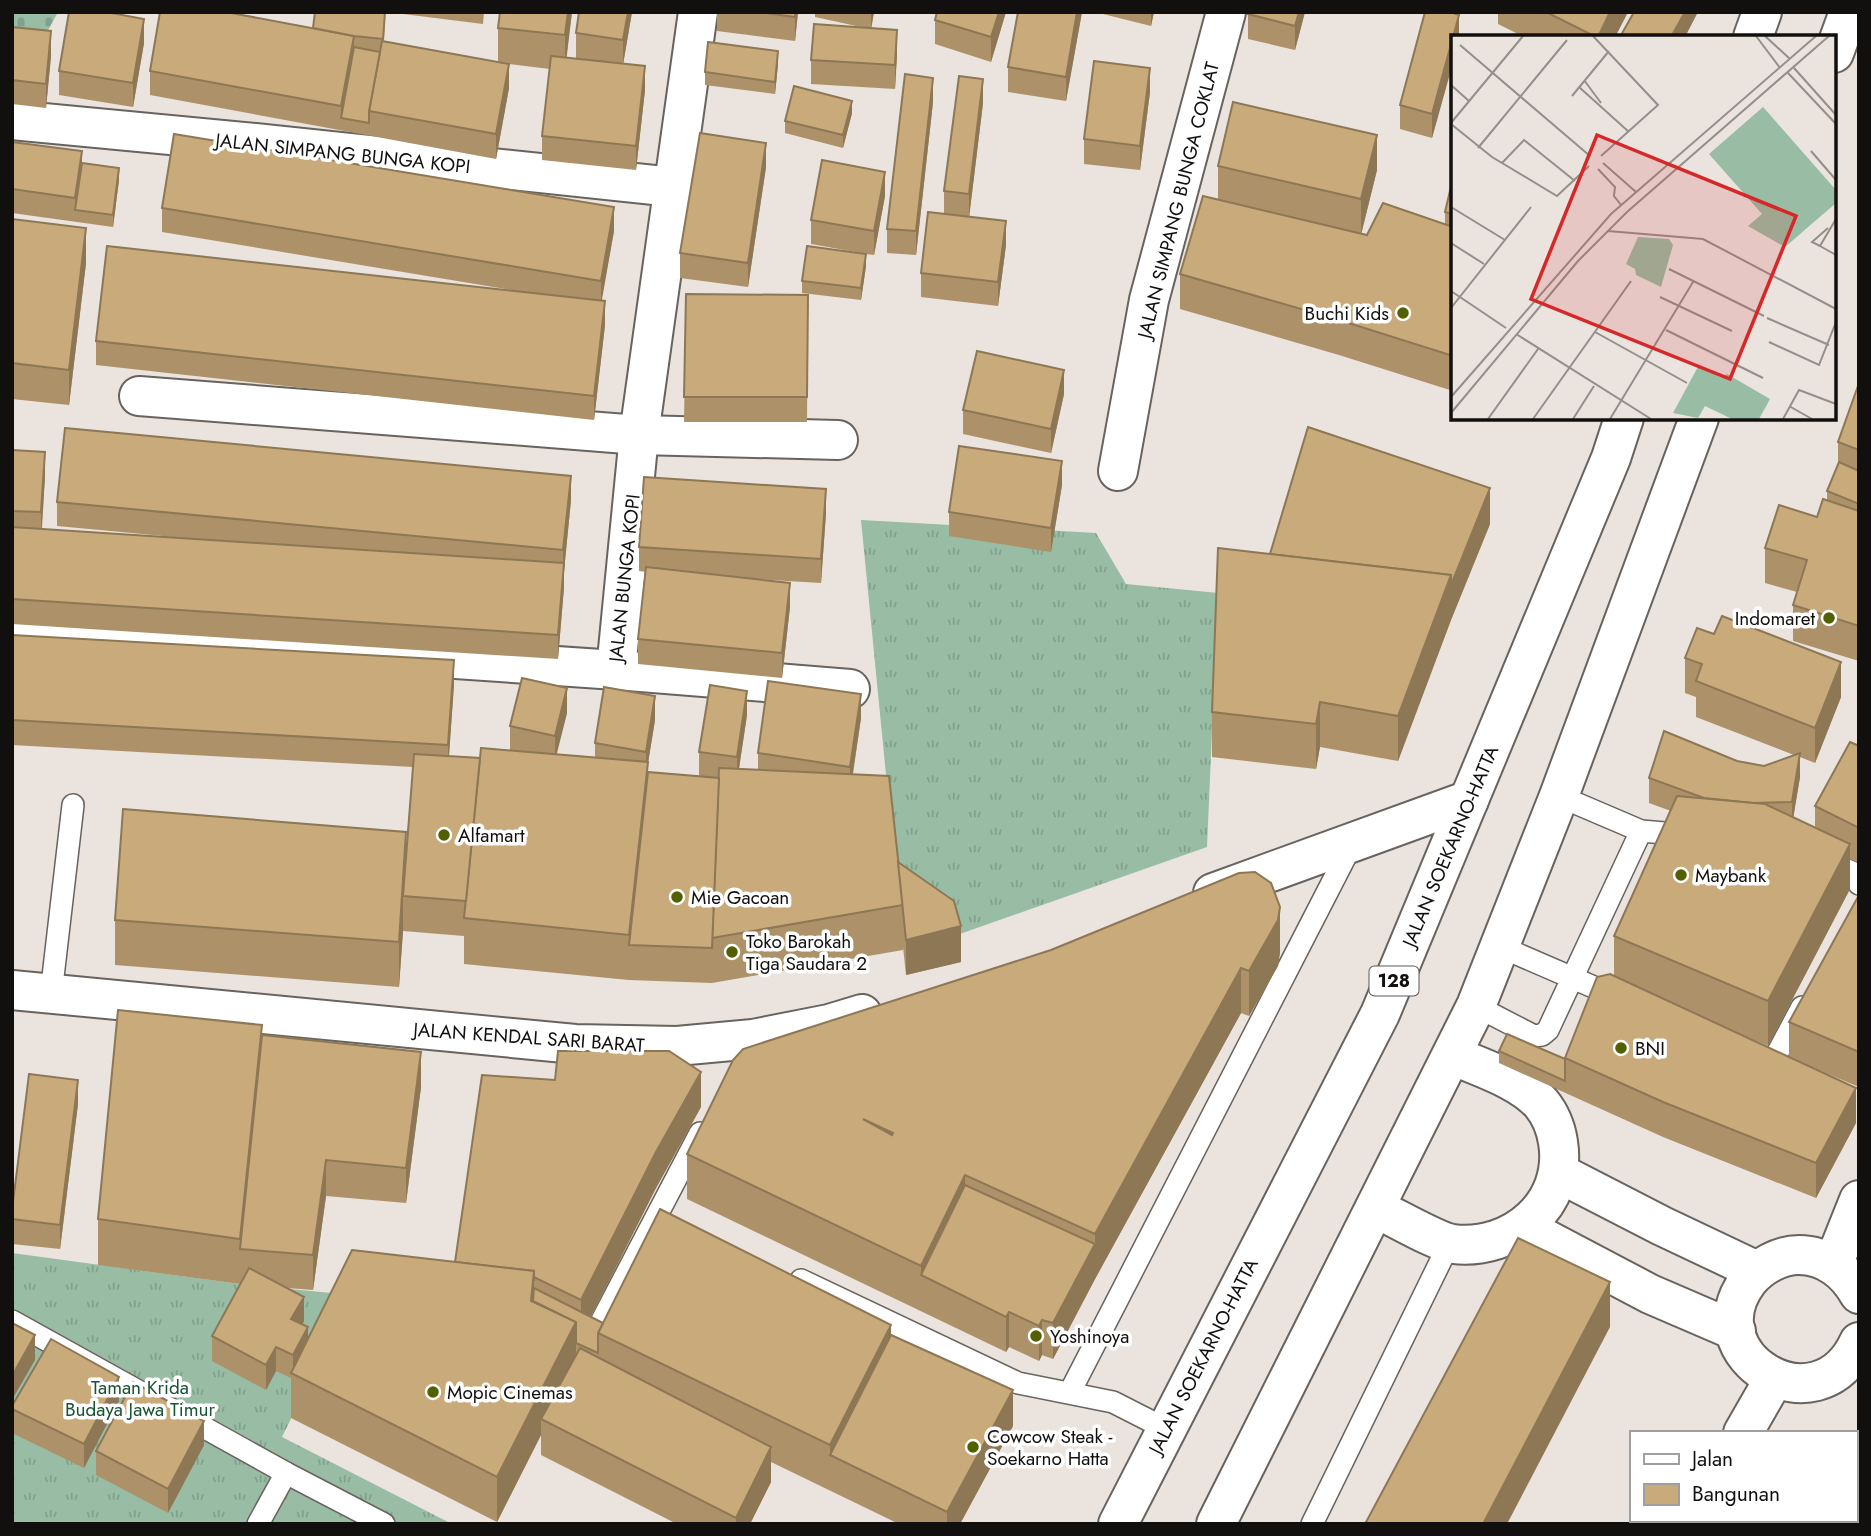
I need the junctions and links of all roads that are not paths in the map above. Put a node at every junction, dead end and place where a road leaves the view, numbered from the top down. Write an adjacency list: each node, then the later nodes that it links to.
1 (698, 12): 8 (street, JALAN BUNGA KOPI)
2 (1226, 12): 14 (street, JALAN SIMPANG BUNGA COKLAT)
3 (1762, 12): 5 (street)
4 (1849, 12): 6 (street)
5 (1754, 35)
6 (1836, 48)
7 (12, 120): 8 (street, JALAN SIMPANG BUNGA KOPI)
8 (673, 187): 12 (street, JALAN BUNGA KOPI)
9 (139, 396): 12 (street)
10 (1623, 420): 19 (street, JALAN SOEKARNO-HATTA / 128)
11 (1698, 420): 18 (street)
12 (639, 435): 13 (street); 16 (street, JALAN BUNGA KOPI)
13 (838, 440)
14 (1118, 471)
15 (12, 629): 16 (street, JALAN BUNGA KOPI)
16 (616, 670): 17 (street)
17 (850, 689)
18 (1559, 796): 21 (lane); 27 (street)
19 (1469, 800): 23 (street); 55 (street, JALAN SOEKARNO-HATTA / 128)
20 (73, 805): 31 (lane)
21 (1641, 831): 22 (lane); 28 (lane)
22 (1715, 837)
23 (1353, 842): 26 (street); 54 (lane)
24 (1807, 852): 25 (lane)
25 (1859, 884)
26 (1185, 904)
27 (1501, 947): 28 (lane); 34 (street)
28 (1572, 976): 33 (lane); 34 (lane)
29 (1815, 984): 37 (lane)
30 (12, 990): 31 (street, JALAN KENDAL SARI BARAT)
31 (51, 994): 32 (street, JALAN KENDAL SARI BARAT)
32 (891, 1005)
33 (1634, 1005)
34 (1476, 1006): 35 (street)
35 (1452, 1055): 40 (street); 42 (street)
36 (1745, 1056): 37 (lane)
37 (1770, 1067): 38 (lane)
38 (1792, 1078)
39 (710, 1114): 50 (lane)
40 (1559, 1173): 43 (street); 46 (street)
41 (1859, 1200): 45 (street)
42 (1375, 1208): 44 (street); 61 (street)
43 (1523, 1227): 44 (street); 51 (street)
44 (1449, 1244): 62 (lane)
45 (1833, 1265): 46 (street); 48 (street)
46 (1757, 1271): 51 (street)
47 (783, 1272): 54 (lane)
48 (1859, 1294)
49 (12, 1321): 57 (lane)
50 (600, 1324)
51 (1736, 1331): 53 (street)
52 (1858, 1344): 53 (street)
53 (1774, 1379): 56 (street)
54 (1070, 1392): 55 (lane)
55 (1166, 1429): 60 (street, JALAN SOEKARNO-HATTA / 128)
56 (1744, 1431)
57 (286, 1473): 58 (lane); 59 (lane)
58 (258, 1524)
59 (384, 1524)
60 (1118, 1524)
61 (1216, 1524)
62 (1312, 1524)

